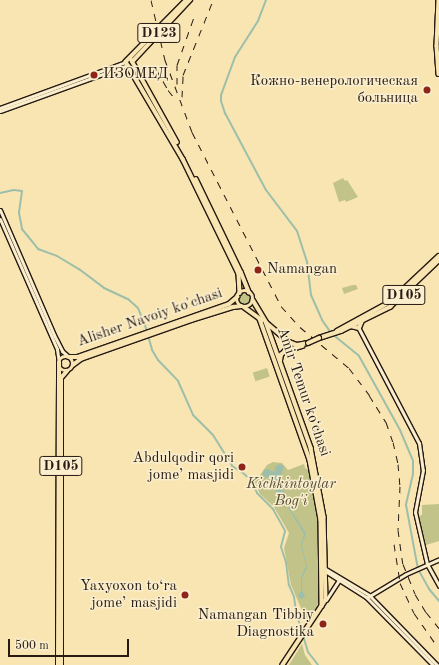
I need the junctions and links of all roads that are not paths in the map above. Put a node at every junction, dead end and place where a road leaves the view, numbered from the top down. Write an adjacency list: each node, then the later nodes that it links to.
1 (186, 0): 4 (main road, D123)
2 (190, 0): 4 (main road, D123)
3 (439, 0): 6 (main road)
4 (132, 60): 5 (main road, D123); 8 (main road, Amir Temur koʻchasi)
5 (127, 64): 7 (main road); 8 (main road, Amir Temur koʻchasi)
6 (439, 74)
7 (0, 110)
8 (164, 123): 9 (main road, Amir Temur koʻchasi)
9 (209, 208): 14 (main road, Amir Temur koʻchasi); 15 (main road, Amir Temur koʻchasi)
10 (0, 210): 28 (main road)
11 (0, 218): 30 (main road)
12 (439, 256): 22 (main road, D105)
13 (439, 260): 20 (main road, D105)
14 (249, 292): 15 (main road); 17 (main road, Amir Temur koʻchasi / D105)
15 (240, 293): 16 (main road)
16 (238, 297): 18 (main road); 26 (main road, Alisher Navoiy ko'chasi / D105)
17 (253, 300): 18 (main road, D105); 21 (main road, Amir Temur koʻchasi / D105)
18 (243, 307): 19 (main road, Amir Temur koʻchasi / D105); 26 (main road, D105)
19 (260, 319): 21 (main road, D105); 33 (main road, Amir Temur koʻchasi)
20 (362, 320): 22 (main road, D105); 24 (main road)
21 (266, 322): 27 (main road, D105); 29 (main road, Amir Temur koʻchasi)
22 (355, 322): 23 (main road, D105); 24 (main road); 25 (main road, D105)
23 (351, 326): 24 (main road); 25 (main road, D105)
24 (359, 328): 35 (main road)
25 (337, 331): 27 (main road, D105, bridge)
26 (147, 334): 28 (main road, Alisher Navoiy ko'chasi / D105); 31 (main road, D105)
27 (308, 343): 29 (main road, D105)
28 (68, 357): 30 (main road, D105); 31 (main road)
29 (280, 362): 33 (main road, Amir Temur koʻchasi)
30 (59, 363): 32 (main road); 42 (main road, D105)
31 (73, 365): 32 (main road, D105)
32 (67, 371): 42 (main road, D105)
33 (296, 410): 36 (main road, Amir Temur koʻchasi)
34 (439, 559): 35 (main road)
35 (428, 564): 38 (main road); 39 (main road)
36 (325, 569): 37 (main road); 39 (main road); 40 (main road, Amir Temur koʻchasi); 41 (main road, Amir Temur koʻchasi)
37 (339, 580): 39 (main road); 40 (main road)
38 (439, 586)
39 (368, 597): 44 (main road); 45 (main road)
40 (326, 600): 41 (main road)
41 (321, 607): 43 (main road)
42 (59, 665)
43 (283, 665)
44 (433, 665)
45 (437, 665)

